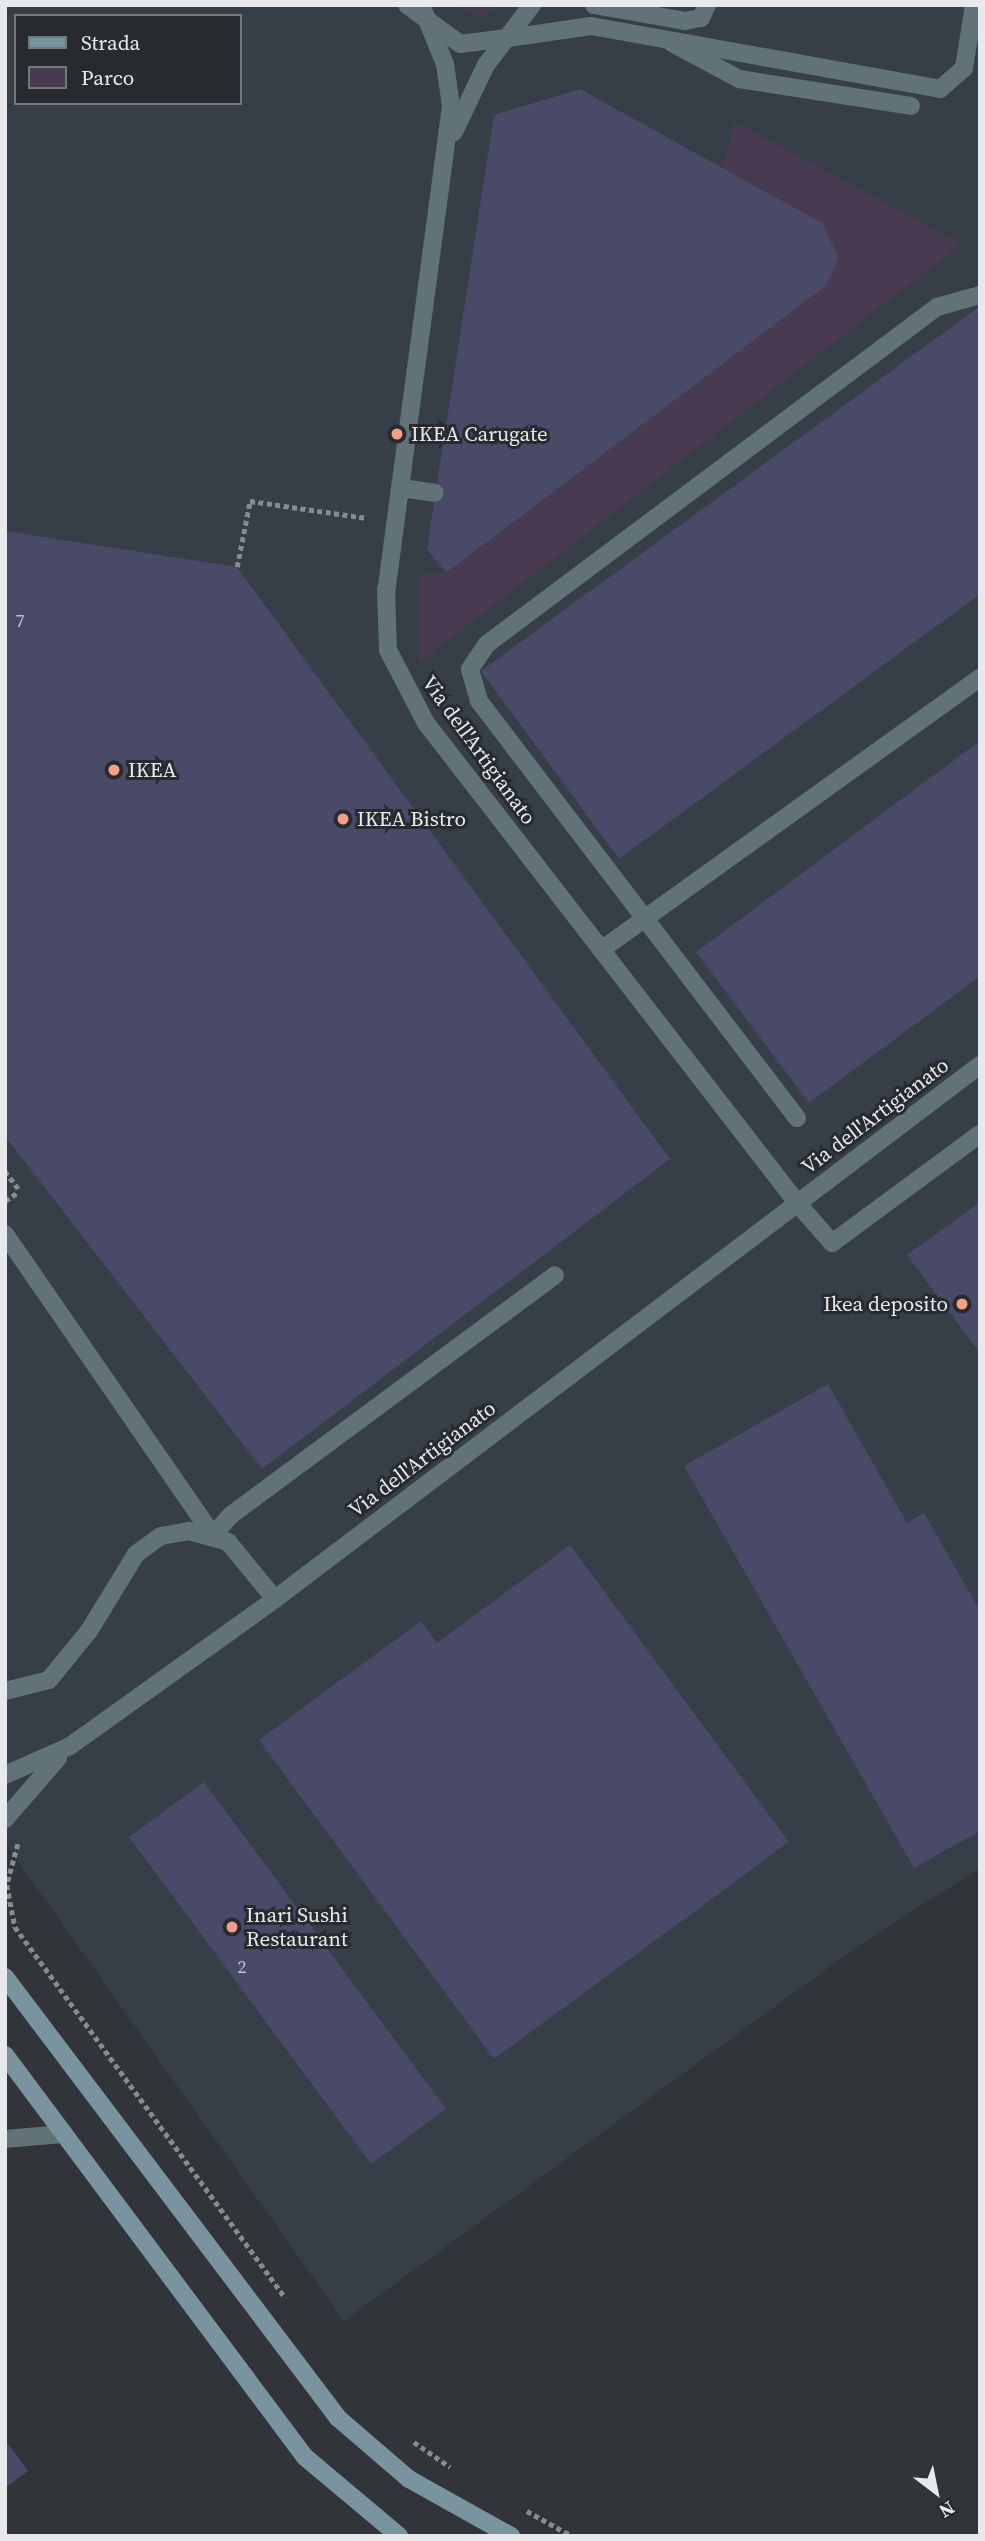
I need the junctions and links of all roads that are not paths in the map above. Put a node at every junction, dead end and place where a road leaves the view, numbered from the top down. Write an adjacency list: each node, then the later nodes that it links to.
1 (407, 5): 6 (street)
2 (532, 5): 8 (street)
3 (594, 5): 4 (street)
4 (707, 5)
5 (974, 5): 7 (street)
6 (424, 13): 8 (street); 10 (street)
7 (664, 37): 8 (street); 9 (street)
8 (508, 38): 10 (street)
9 (911, 106)
10 (447, 151): 12 (street, Via dell'Artigianato)
11 (980, 295): 15 (street)
12 (401, 488): 13 (street); 16 (street, Via dell'Artigianato)
13 (435, 493)
14 (980, 678): 15 (street)
15 (644, 919): 16 (street); 18 (street)
16 (601, 950): 20 (street, Via dell'Artigianato)
17 (980, 1065): 20 (street, Via dell'Artigianato)
18 (797, 1118)
19 (980, 1134): 20 (street)
20 (798, 1204): 24 (street, Via dell'Artigianato)
21 (5, 1234): 23 (street)
22 (555, 1275): 23 (street)
23 (213, 1535): 24 (street); 25 (street)
24 (275, 1599): 26 (street, Via dell'Artigianato)
25 (5, 1691)
26 (70, 1746): 27 (street, Via dell'Artigianato); 28 (street, Via dell'Artigianato)
27 (5, 1775)
28 (8, 1826)
29 (5, 1977): 34 (main road)
30 (5, 2055): 31 (main road)
31 (63, 2134): 32 (street); 33 (main road)
32 (5, 2139)
33 (399, 2536)
34 (511, 2536)

